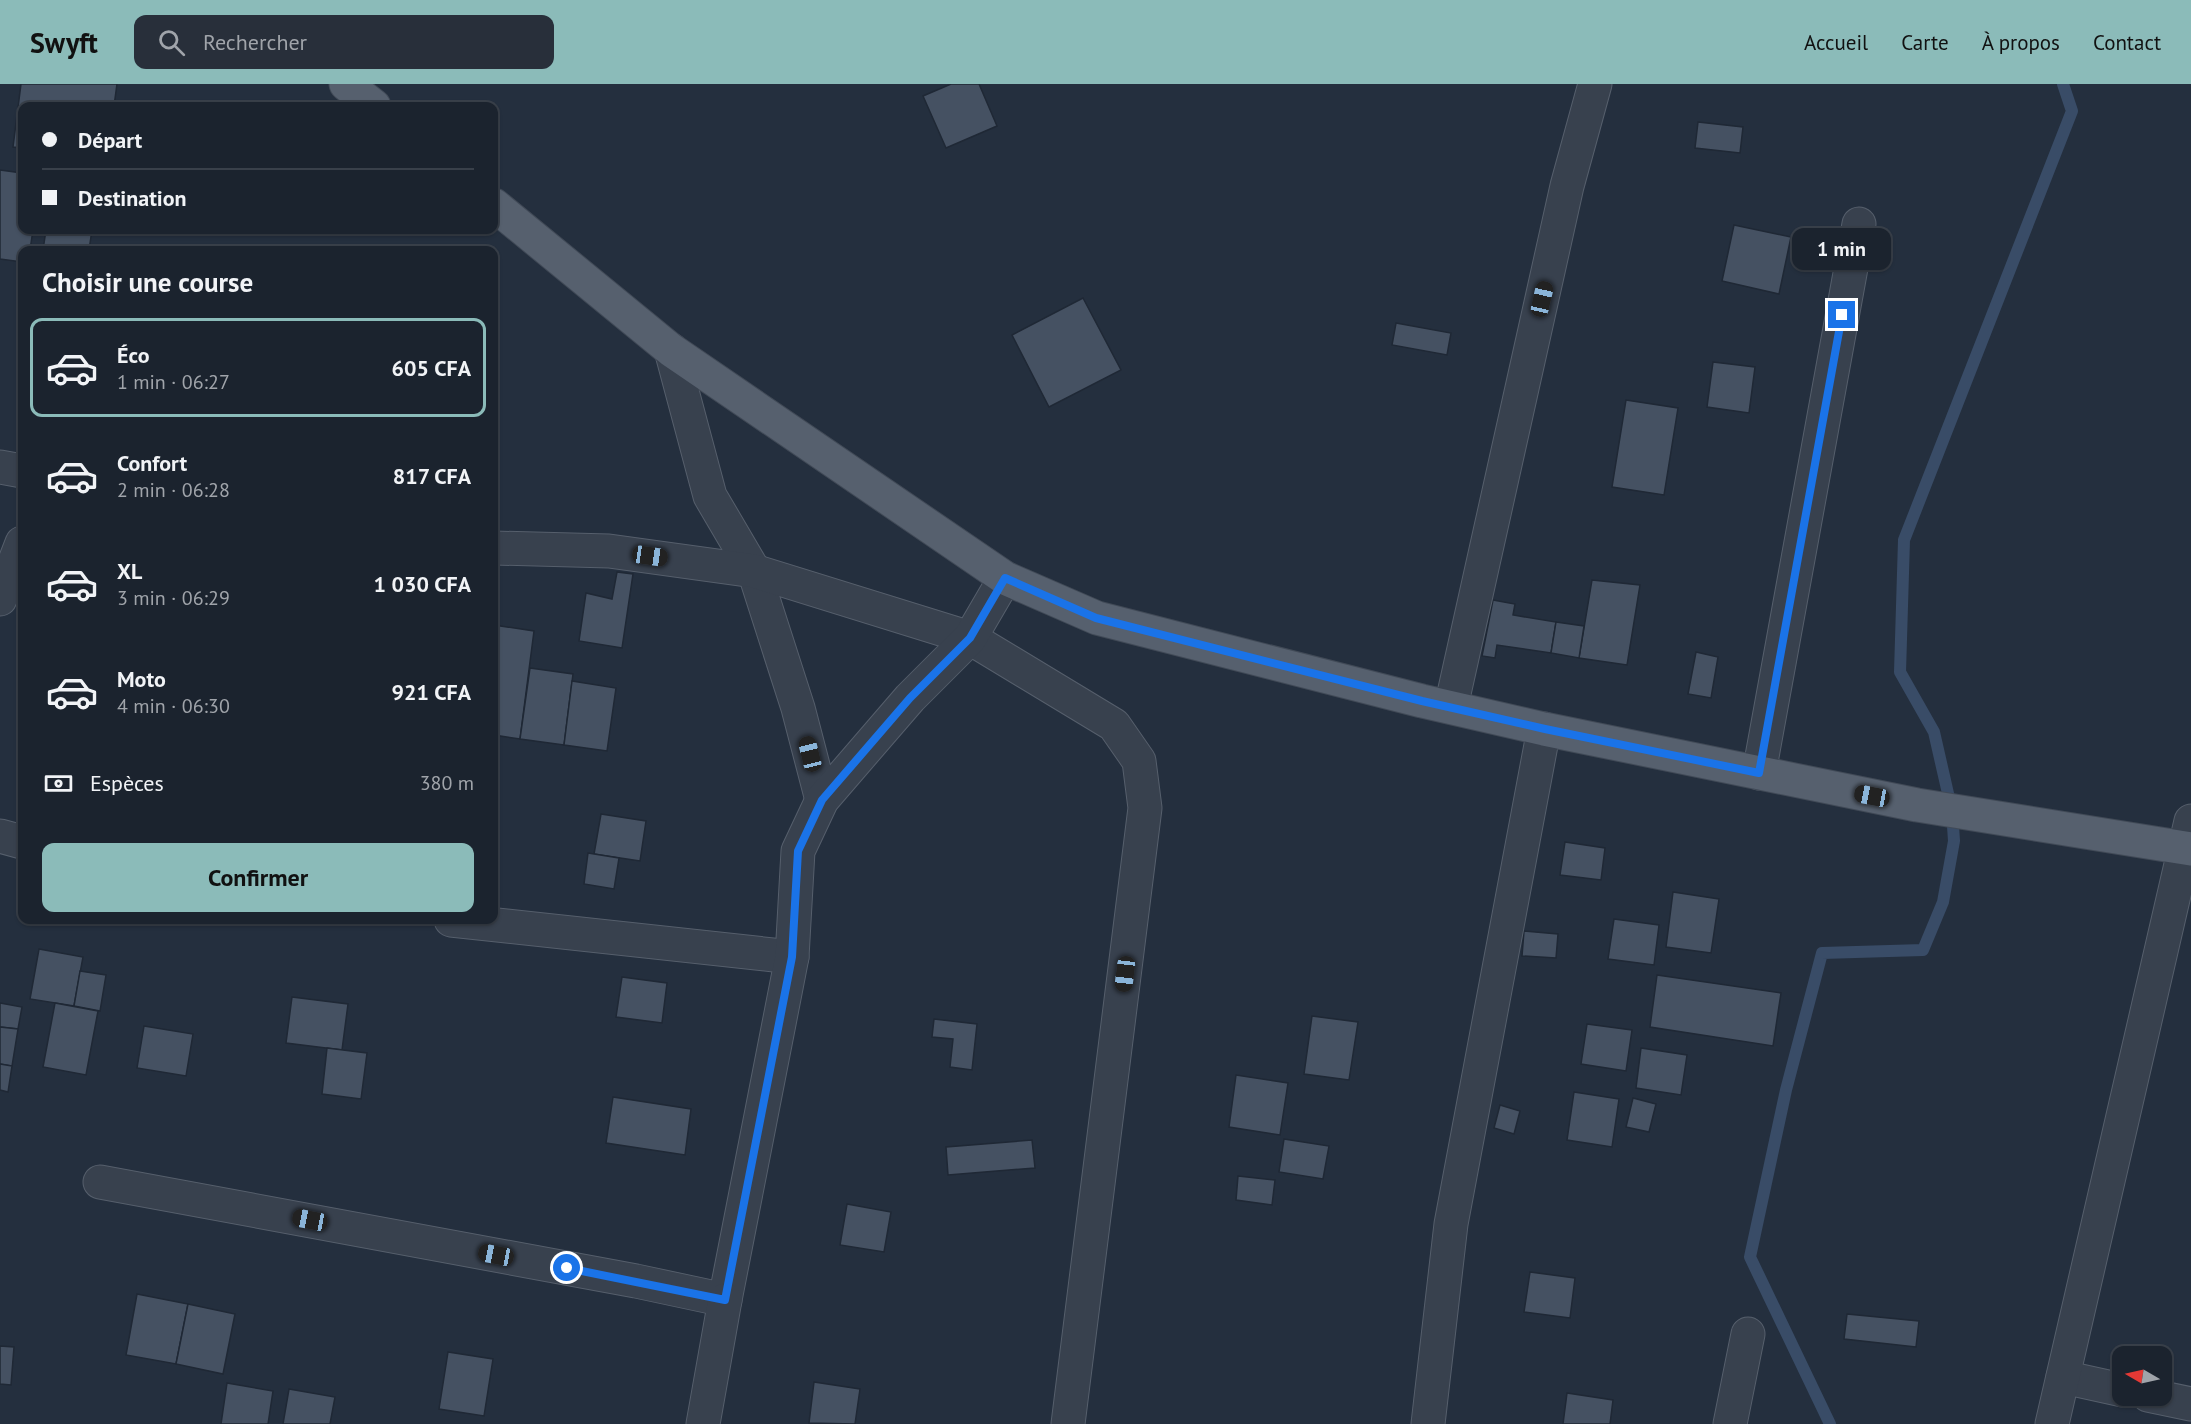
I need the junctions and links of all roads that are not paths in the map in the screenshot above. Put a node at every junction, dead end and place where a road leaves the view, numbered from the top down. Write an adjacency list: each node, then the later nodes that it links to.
1 (346, 84): 3 (main road)
2 (1595, 84): 15 (street)
3 (369, 102)
4 (498, 208): 6 (main road)
5 (1859, 224): 17 (street)
6 (671, 350): 11 (street); 12 (main road)
7 (0, 467): 8 (street)
8 (18, 470)
9 (498, 549): 11 (street)
10 (18, 553): 13 (street)
11 (754, 571): 14 (street); 18 (street)
12 (1005, 578): 14 (street); 15 (main road)
13 (0, 599)
14 (970, 638): 18 (street); 32 (street)
15 (1451, 707): 16 (main road)
16 (1545, 729): 17 (main road); 33 (street)
17 (1759, 773): 20 (main road)
18 (822, 800): 23 (street)
19 (0, 836): 21 (street)
20 (2189, 839): 27 (street)
21 (18, 841)
22 (488, 924): 23 (street)
23 (792, 957): 25 (street)
24 (100, 1182): 25 (street)
25 (725, 1300): 31 (street)
26 (1748, 1334): 34 (street)
27 (2062, 1377): 28 (street); 35 (street)
28 (2112, 1388)
29 (2172, 1400): 30 (street)
30 (2191, 1404)
31 (703, 1424)
32 (1068, 1424)
33 (1428, 1424)
34 (1731, 1424)
35 (2052, 1424)

